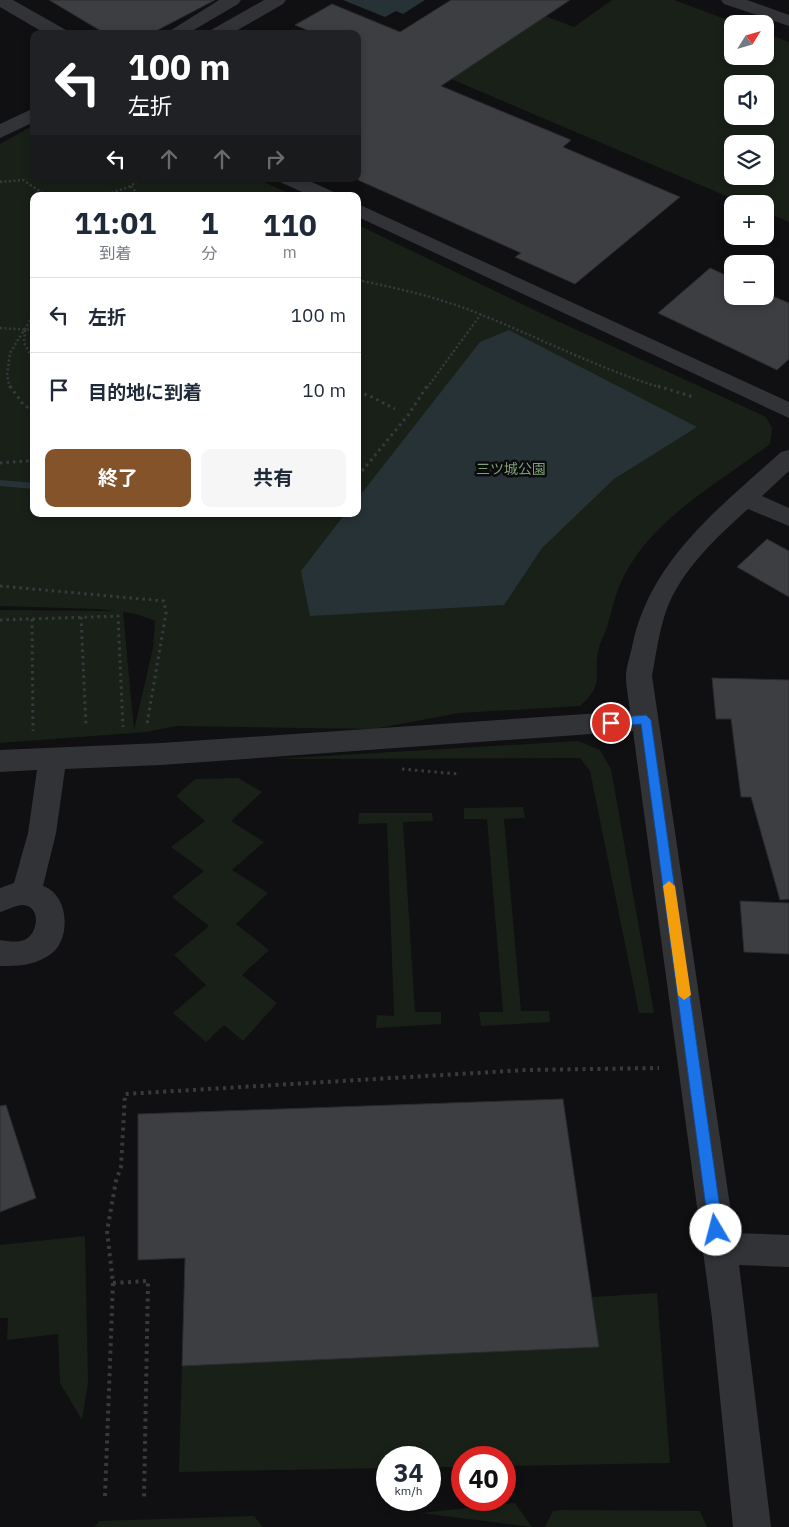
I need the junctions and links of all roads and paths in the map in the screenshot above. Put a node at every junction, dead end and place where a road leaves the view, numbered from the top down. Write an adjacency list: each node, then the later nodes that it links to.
1 (0, 0): 6 (street)
2 (230, 0): 7 (street)
3 (277, 0): 8 (street)
4 (730, 0): 5 (street)
5 (789, 21)
6 (53, 30)
7 (181, 30)
8 (224, 30)
9 (30, 116): 10 (street)
10 (0, 132)
11 (0, 182): 15 (path)
12 (135, 182): 14 (path)
13 (296, 182): 18 (street)
14 (131, 186): 16 (path); 17 (path)
15 (41, 192)
16 (114, 192)
17 (136, 192)
18 (318, 192)
19 (361, 211): 31 (street)
20 (361, 281): 21 (path)
21 (481, 314): 28 (path); 35 (path)
22 (30, 321): 24 (path)
23 (0, 328): 24 (path)
24 (25, 329): 25 (path); 26 (path); 30 (path)
25 (30, 330)
26 (30, 354)
27 (361, 394): 29 (path)
28 (702, 399)
29 (395, 409)
30 (30, 411)
31 (789, 411)
32 (789, 458): 36 (street)
33 (30, 459): 34 (path)
34 (0, 463)
35 (361, 472)
36 (746, 498): 37 (street); 42 (street)
37 (789, 518)
38 (0, 586): 43 (path)
39 (81, 617): 40 (path); 44 (path); 45 (path)
40 (32, 619): 41 (path); 46 (path)
41 (0, 620)
42 (646, 720): 47 (street); 52 (street)
43 (147, 727)
44 (114, 730)
45 (86, 732)
46 (33, 736)
47 (53, 758): 48 (street); 49 (street)
48 (0, 761)
49 (13, 897): 50 (street)
50 (0, 953)
51 (664, 1068): 54 (path)
52 (718, 1248): 53 (street); 57 (street)
53 (789, 1251)
54 (113, 1283): 55 (path); 56 (path)
55 (105, 1496)
56 (144, 1498)
57 (752, 1527)

